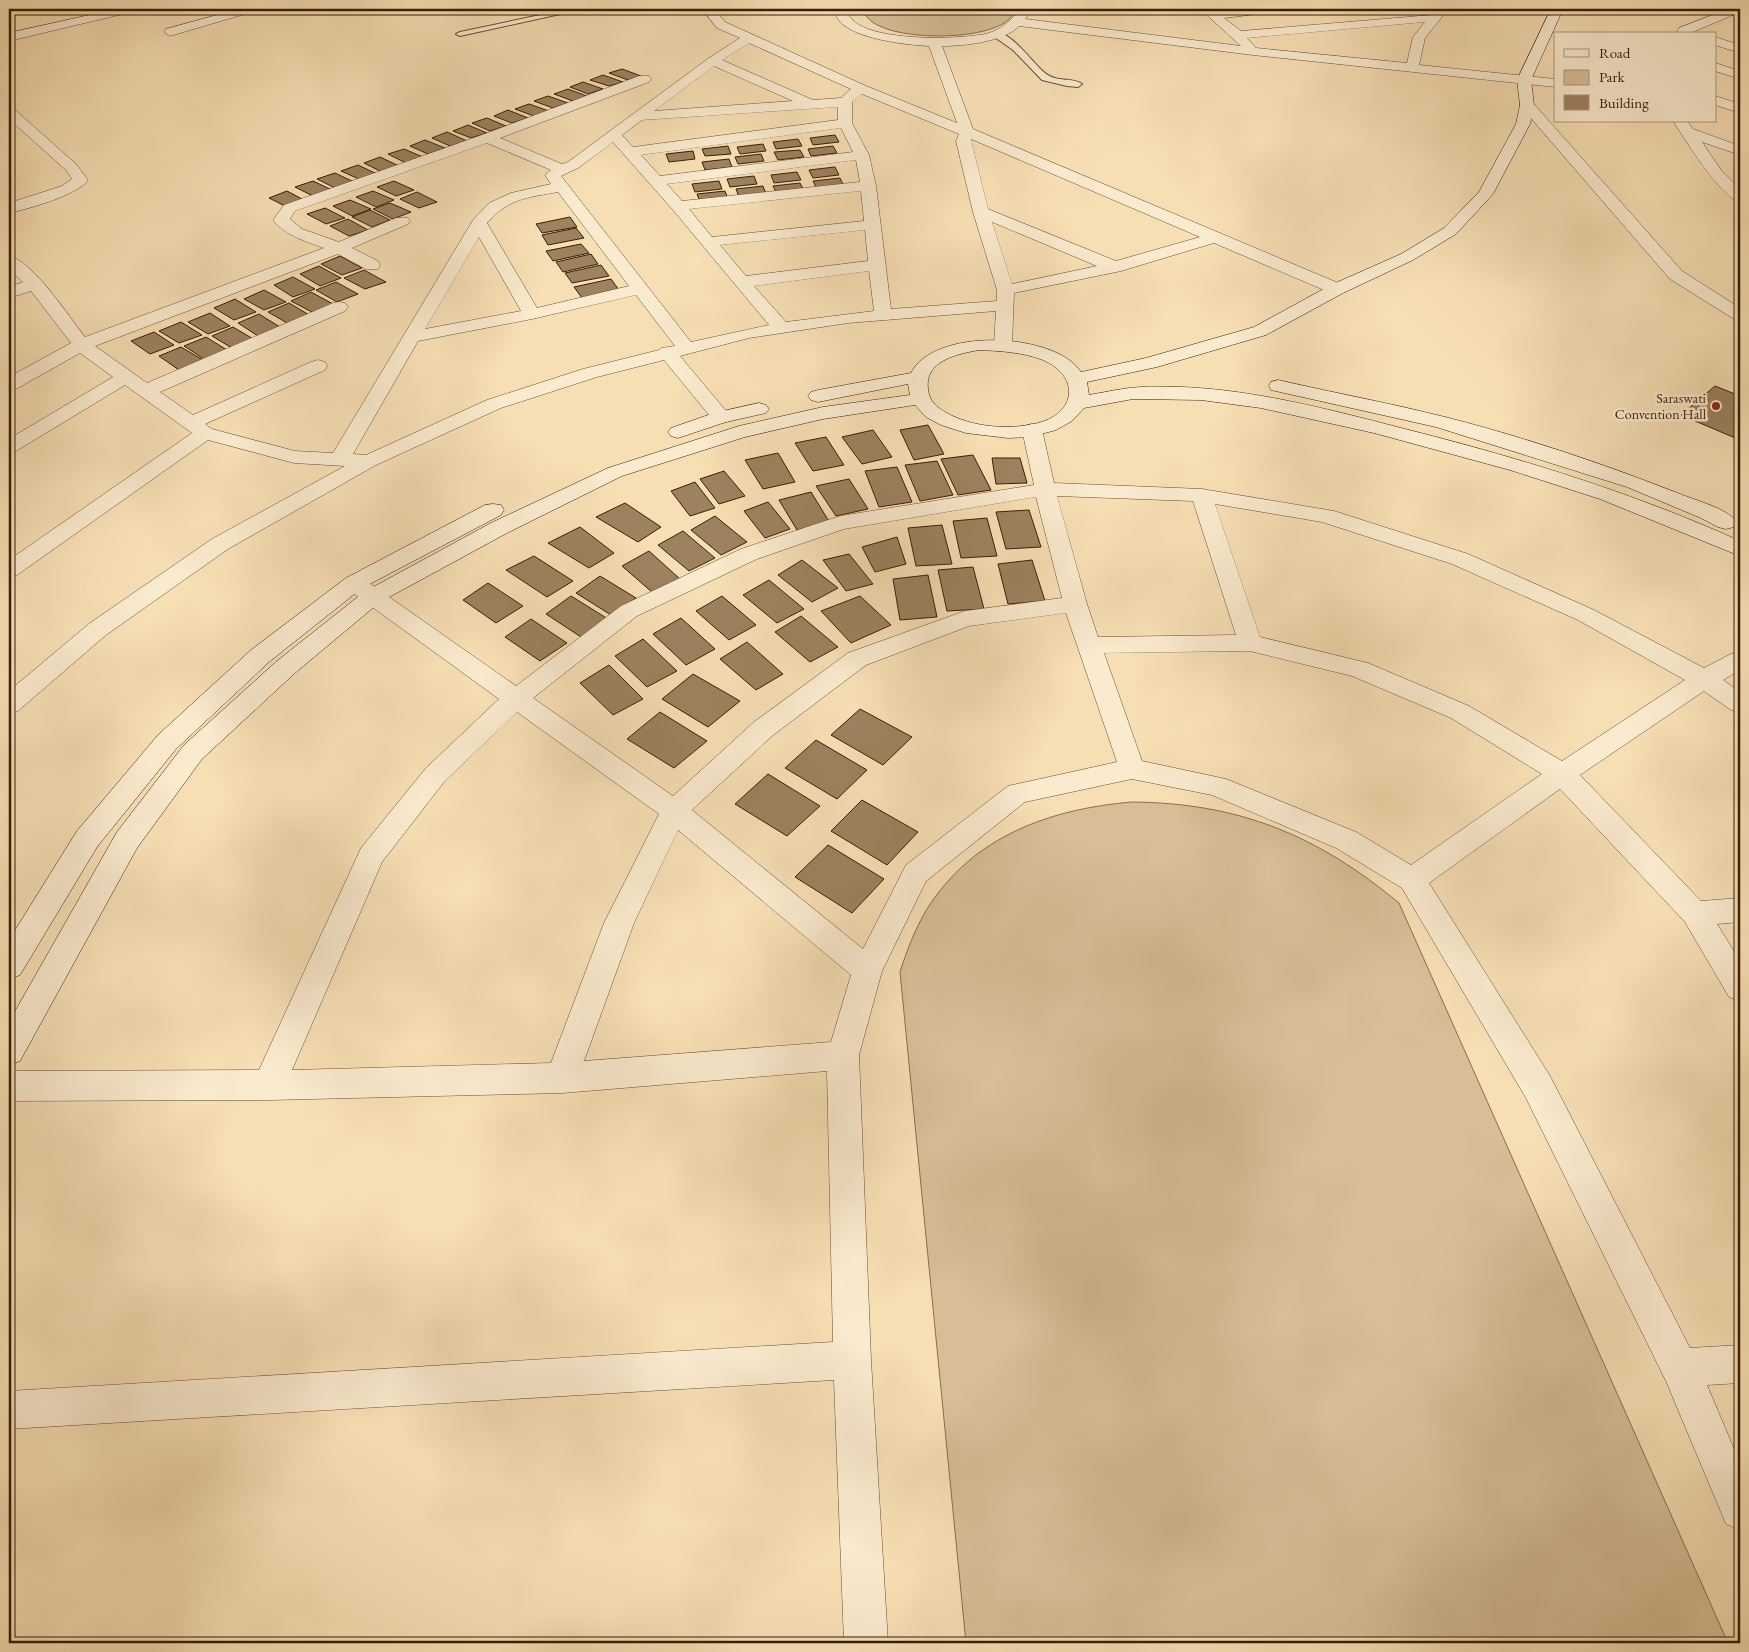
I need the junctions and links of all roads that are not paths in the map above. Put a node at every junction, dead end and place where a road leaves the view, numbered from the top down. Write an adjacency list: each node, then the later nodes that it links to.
1 (16, 9): 12 (street)
2 (131, 9): 23 (street)
3 (251, 9): 18 (street)
4 (580, 9): 21 (lane)
5 (708, 9): 24 (street)
6 (841, 9): 25 (street)
7 (1022, 9): 16 (street)
8 (1259, 9): 9 (street); 13 (street)
9 (1273, 9)
10 (1557, 9): 35 (street)
11 (1738, 9): 15 (street)
12 (9, 10)
13 (1210, 12): 20 (street)
14 (1439, 14): 20 (street); 32 (street)
15 (1710, 19): 17 (street); 19 (street)
16 (1019, 22): 22 (street); 26 (street)
17 (1733, 25)
18 (170, 32)
19 (1687, 32)
20 (1236, 33): 26 (street); 29 (street)
21 (460, 34)
22 (996, 34): 25 (street); 37 (lane)
23 (9, 37)
24 (748, 38): 30 (street); 38 (street)
25 (934, 42): 48 (street)
26 (1181, 42): 29 (street)
27 (1716, 42): 28 (street)
28 (1740, 49)
29 (1253, 51): 32 (street)
30 (714, 60): 41 (street); 45 (street)
31 (1716, 67): 33 (street)
32 (1412, 68): 35 (street)
33 (1740, 75)
34 (644, 79): 50 (street)
35 (1524, 80): 36 (street); 42 (street)
36 (1554, 83)
37 (1078, 84)
38 (861, 89): 40 (street); 48 (street)
39 (1716, 100): 43 (street)
40 (845, 102): 41 (street); 46 (street)
41 (810, 104): 45 (street)
42 (1527, 105): 74 (street); 81 (street)
43 (1740, 109)
44 (9, 112): 59 (street)
45 (641, 116): 49 (street)
46 (845, 123): 52 (street); 53 (street)
47 (1683, 126): 51 (street); 57 (street)
48 (967, 132): 60 (street); 64 (street)
49 (614, 135): 52 (street); 54 (street)
50 (487, 138): 54 (street); 66 (street)
51 (1740, 151)
52 (630, 152): 55 (street)
53 (862, 155): 55 (street); 56 (street)
54 (562, 178): 62 (street); 73 (street)
55 (657, 181): 58 (street)
56 (868, 186): 58 (street); 63 (street)
57 (1737, 192)
58 (676, 206): 65 (street)
59 (9, 208)
60 (981, 212): 70 (street); 76 (street)
61 (402, 221): 66 (street)
62 (479, 223): 79 (street); 84 (street)
63 (872, 225): 65 (street); 68 (street)
64 (1216, 237): 70 (street); 74 (street)
65 (707, 242): 71 (street)
66 (339, 248): 69 (street); 85 (street)
67 (9, 260): 72 (street)
68 (877, 265): 71 (street); 82 (street)
69 (372, 266)
70 (1115, 267): 76 (street)
71 (742, 282): 83 (street)
72 (35, 284): 75 (street); 85 (street)
73 (640, 289): 79 (street); 88 (street)
74 (1337, 289): 77 (street)
75 (9, 293)
76 (1006, 298): 82 (street); 86 (street)
77 (1317, 301): 80 (street); 92 (street)
78 (339, 307): 94 (street)
79 (532, 314): 84 (street)
80 (1250, 315)
81 (1740, 315)
82 (883, 316): 83 (street)
83 (781, 328): 88 (street)
84 (412, 338): 99 (street)
85 (81, 345): 90 (street); 91 (street)
86 (1003, 345): 92 (street); 93 (street)
87 (1139, 348): 92 (street)
88 (677, 350): 95 (street); 100 (street)
89 (318, 366): 96 (street)
90 (126, 377): 94 (street); 98 (street)
91 (9, 384)
92 (1075, 385): 97 (street); 103 (street); 104 (street)
93 (918, 388): 95 (street); 97 (street); 106 (street)
94 (146, 391): 96 (street)
95 (721, 417): 106 (street)
96 (198, 428): 99 (street); 105 (street)
97 (1032, 430): 101 (street)
98 (9, 447)
99 (340, 460): 100 (street)
100 (369, 461): 114 (street)
101 (1045, 490): 102 (street); 107 (street); 112 (street)
102 (1202, 495): 108 (street); 111 (street)
103 (1740, 530)
104 (1740, 549)
105 (9, 570)
106 (363, 590): 112 (street); 121 (street); 124 (street)
107 (1075, 604): 109 (street); 117 (street)
108 (1250, 643): 109 (street); 116 (street)
109 (1088, 645): 115 (street)
110 (1740, 660): 111 (street)
111 (1704, 679): 113 (street); 116 (street)
112 (515, 700): 117 (street); 127 (street)
113 (1740, 704)
114 (9, 705)
115 (1132, 769): 118 (street); 122 (street)
116 (1562, 774): 118 (street); 120 (street)
117 (674, 811): 122 (street); 126 (street)
118 (1412, 880): 131 (street)
119 (1740, 910): 120 (street)
120 (1696, 914): 123 (street)
121 (9, 966)
122 (867, 972): 125 (street)
123 (1740, 988)
124 (9, 1051)
125 (843, 1055): 126 (street); 129 (street)
126 (562, 1078): 127 (street)
127 (268, 1085): 128 (street)
128 (9, 1086)
129 (852, 1360): 132 (street); 134 (street)
130 (1740, 1364): 131 (street)
131 (1680, 1368): 133 (street)
132 (9, 1410)
133 (1740, 1510)
134 (866, 1643)

